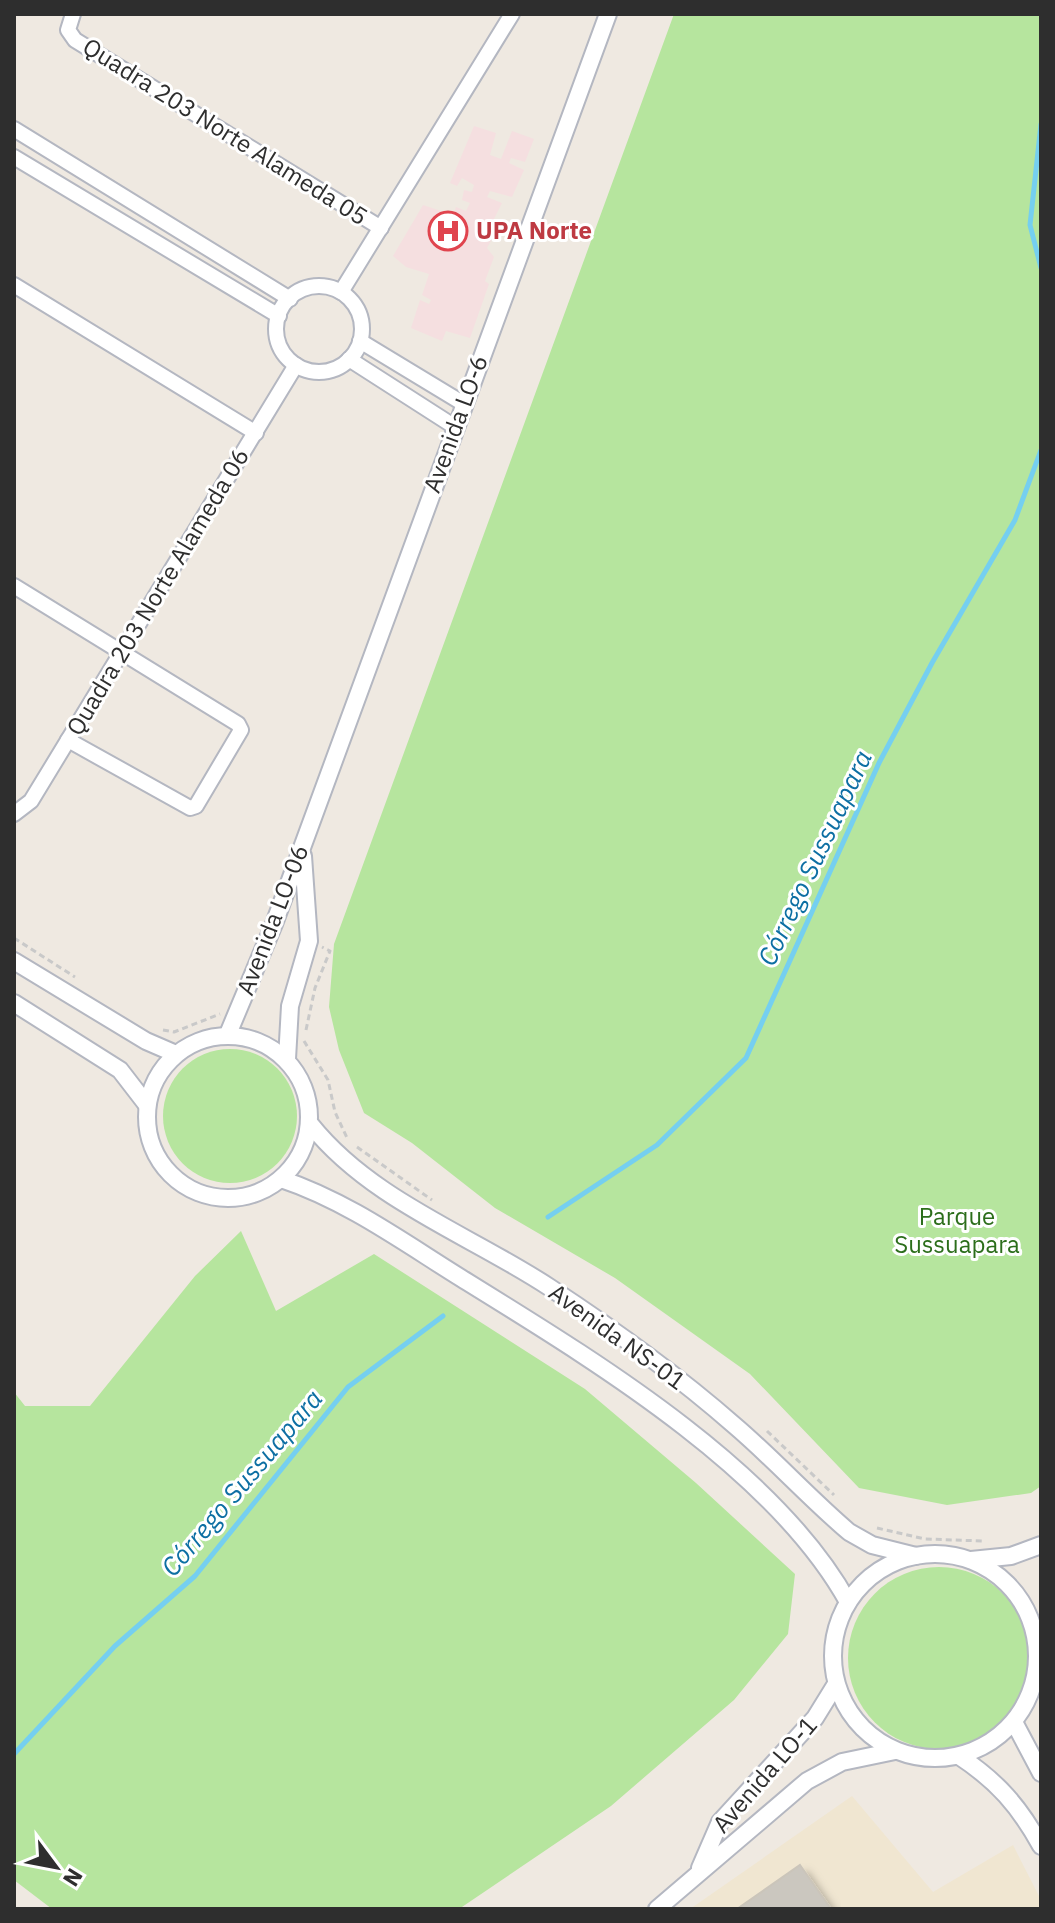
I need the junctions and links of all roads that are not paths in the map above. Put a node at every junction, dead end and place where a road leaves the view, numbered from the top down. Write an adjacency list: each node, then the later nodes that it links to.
1 (73, 14): 6 (street, Quadra 203 Norte Alameda 05)
2 (512, 14): 6 (street)
3 (608, 14): 14 (street, Avenida LO-6)
4 (14, 129): 9 (street)
5 (14, 157): 10 (street)
6 (381, 228): 8 (street)
7 (14, 285): 16 (street)
8 (341, 292): 9 (street); 11 (street)
9 (290, 299): 10 (street)
10 (279, 316): 13 (street)
11 (360, 341): 12 (street); 14 (street)
12 (349, 359): 13 (street); 15 (street)
13 (296, 365): 16 (street, Quadra 203 Norte Alameda 06)
14 (464, 404): 15 (street, Avenida LO-6)
15 (455, 427): 21 (street, Avenida LO-6)
16 (256, 433): 18 (street, Quadra 203 Norte Alameda 06)
17 (14, 586): 18 (street)
18 (122, 652): 19 (street, Quadra 203 Norte Alameda 06); 19 (street)
19 (68, 740): 20 (street, Quadra 203 Norte Alameda 06)
20 (14, 814)
21 (305, 834): 24 (street, Avenida LO-06); 26 (street, Avenida LO-06)
22 (14, 961): 25 (street)
23 (14, 1003): 27 (street)
24 (228, 1034): 25 (street); 26 (street)
25 (176, 1054): 27 (street)
26 (287, 1059): 28 (street)
27 (147, 1105): 29 (street)
28 (311, 1125): 29 (street); 31 (street, Avenida NS-01)
29 (281, 1179): 33 (street, Avenida NS-01)
30 (1041, 1545): 32 (street)
31 (916, 1556): 32 (street); 33 (street)
32 (971, 1560): 34 (street)
33 (848, 1602): 35 (street)
34 (1039, 1639): 36 (street)
35 (836, 1684): 37 (street); 41 (street, Avenida LO-1)
36 (1014, 1722): 38 (street); 39 (street)
37 (895, 1751): 38 (street); 41 (street, Avenida LO-1)
38 (959, 1756): 40 (street)
39 (1041, 1773)
40 (1041, 1846)
41 (700, 1869): 42 (street, Avenida LO-1)
42 (657, 1909)

